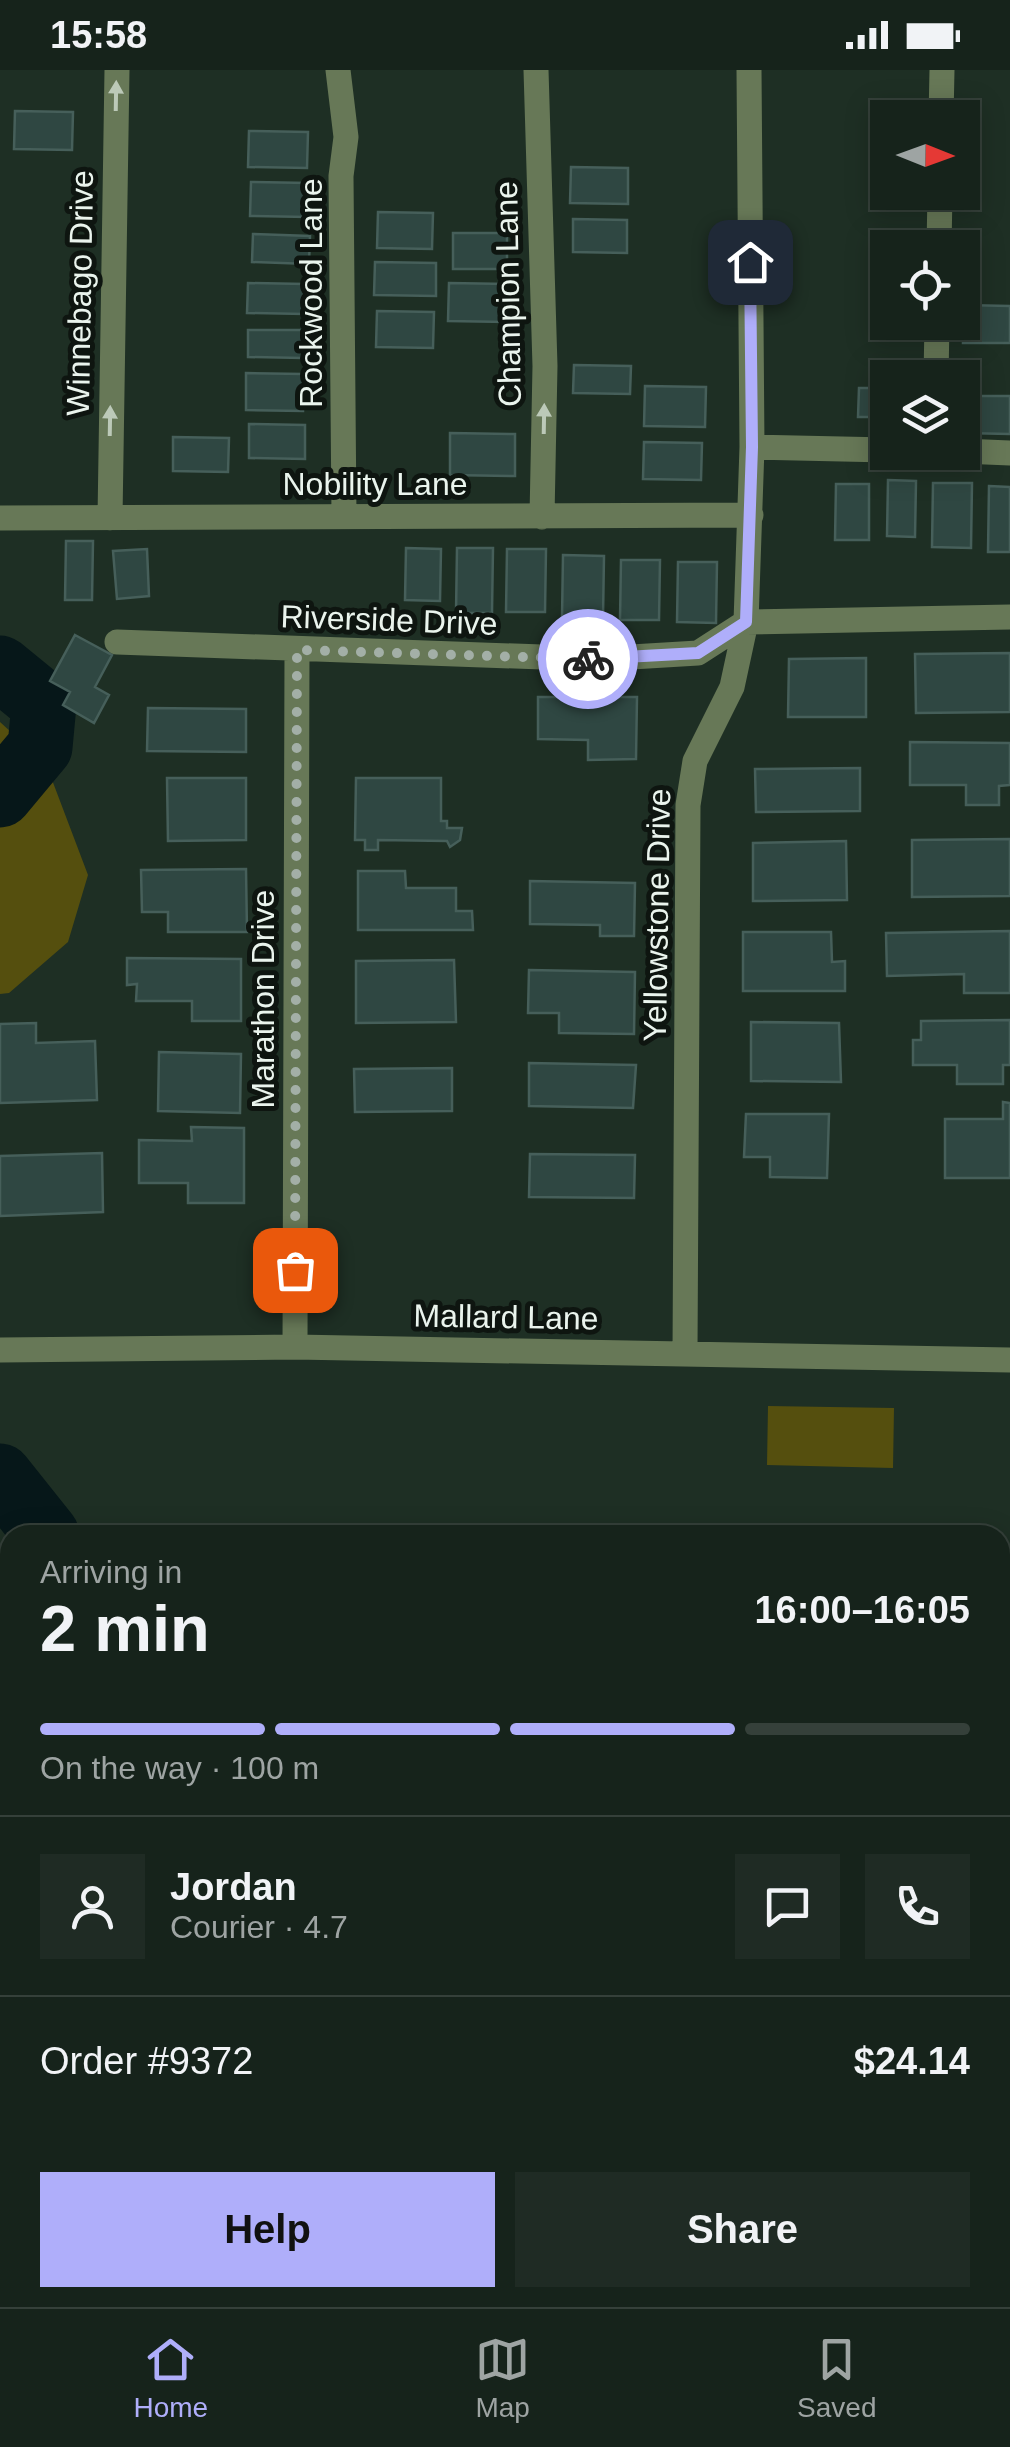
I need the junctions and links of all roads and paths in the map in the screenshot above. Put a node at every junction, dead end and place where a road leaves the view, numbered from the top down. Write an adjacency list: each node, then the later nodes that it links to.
1 (116, 70): 15 (street, Winnebago Drive, one-way to 1)
2 (338, 70): 12 (street, Rockwood Lane)
3 (536, 70): 13 (street, Champion Lane, one-way to 3)
4 (749, 70): 7 (street, Yellowstone Drive)
5 (942, 70): 6 (street)
6 (941, 100)
7 (752, 447): 8 (street); 11 (street, Yellowstone Drive)
8 (870, 450)
9 (980, 452): 10 (street)
10 (1010, 453)
11 (751, 515): 13 (street, Nobility Lane); 17 (street, Yellowstone Drive)
12 (344, 516): 13 (street, Nobility Lane); 15 (street, Nobility Lane)
13 (542, 517)
14 (0, 518): 15 (street, Nobility Lane)
15 (110, 518)
16 (1010, 617): 17 (street)
17 (746, 622): 19 (street, Riverside Drive); 22 (street, Yellowstone Drive)
18 (117, 642): 19 (street, Riverside Drive)
19 (297, 650): 20 (street, Marathon Drive)
20 (295, 1347): 21 (street, Mallard Lane); 22 (street, Mallard Lane)
21 (0, 1350)
22 (686, 1353): 23 (street, Mallard Lane)
23 (1010, 1360)

